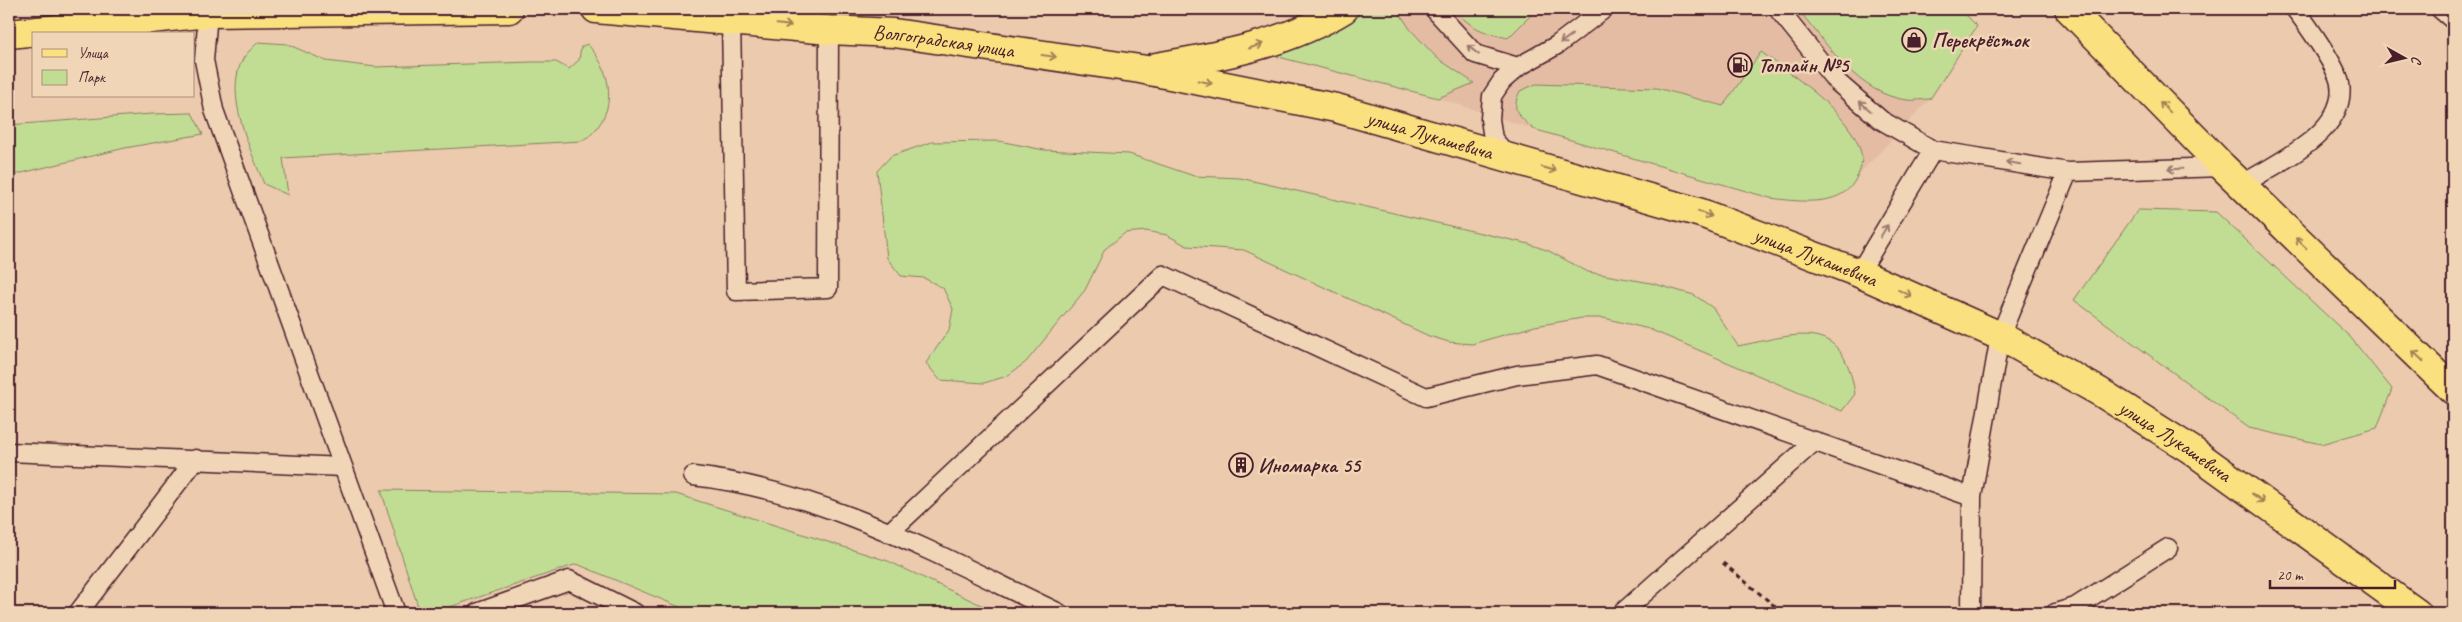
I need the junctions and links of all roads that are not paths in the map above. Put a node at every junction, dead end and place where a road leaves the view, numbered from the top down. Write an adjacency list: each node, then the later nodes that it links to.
1 (509, 9): 10 (main road)
2 (596, 9): 11 (main road, Волгоградская улица)
3 (1344, 9): 16 (main road, one-way to 3)
4 (1434, 9): 15 (lane, one-way to 4)
5 (1604, 9): 15 (lane, one-way to 15)
6 (1778, 9): 17 (lane, one-way to 6)
7 (2069, 9): 20 (main road, one-way to 7)
8 (2295, 9): 20 (lane)
9 (2440, 9): 12 (lane)
10 (204, 11): 14 (main road); 27 (lane)
11 (732, 20): 13 (main road, Волгоградская улица, one-way to 13); 13 (lane)
12 (2453, 20)
13 (829, 30): 16 (main road, Волгоградская улица, one-way to 16)
14 (9, 34)
15 (1518, 67): 18 (lane)
16 (1140, 70): 18 (main road, улица Лукашевича, one-way to 18)
17 (1933, 150): 19 (lane, one-way to 17); 21 (lane, one-way to 17)
18 (1509, 158): 21 (main road, улица Лукашевича, one-way to 21)
19 (2068, 172): 20 (lane, one-way to 19); 22 (lane)
20 (2232, 176): 23 (main road, one-way to 20)
21 (1859, 273): 22 (main road, улица Лукашевича, one-way to 22)
22 (2000, 336): 29 (lane); 40 (main road, улица Лукашевича, one-way to 40)
23 (2453, 390)
24 (1815, 441): 29 (lane); 30 (lane); 37 (lane)
25 (9, 452): 26 (lane)
26 (196, 459): 27 (lane); 32 (lane)
27 (343, 467): 33 (lane)
28 (693, 476): 30 (lane)
29 (1972, 497): 38 (lane)
30 (889, 533): 36 (lane)
31 (2168, 548): 39 (lane)
32 (78, 613)
33 (396, 613)
34 (477, 613): 35 (lane)
35 (635, 613)
36 (1059, 613)
37 (1622, 613)
38 (1970, 613)
39 (2055, 613)
40 (2417, 613)

